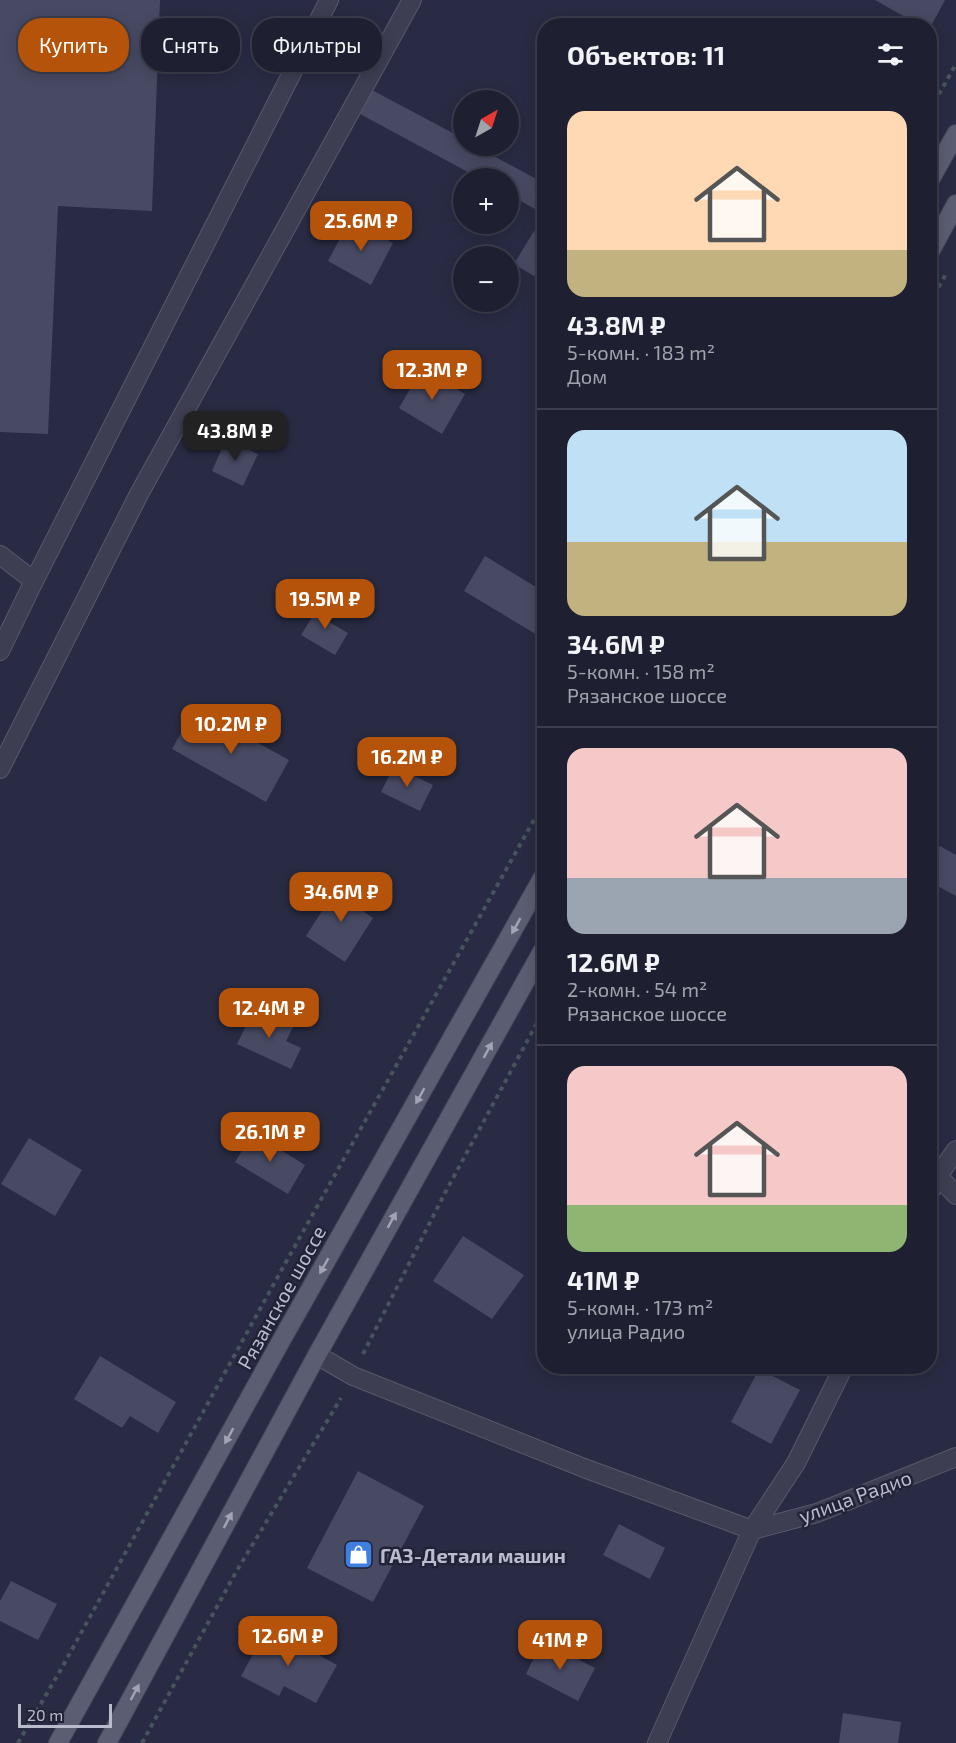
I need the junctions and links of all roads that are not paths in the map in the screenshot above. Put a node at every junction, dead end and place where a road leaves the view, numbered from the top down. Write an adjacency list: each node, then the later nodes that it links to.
1 (329, 0): 8 (street)
2 (412, 0): 10 (street)
3 (956, 134): 4 (main road)
4 (937, 168)
5 (956, 204): 6 (main road)
6 (937, 239)
7 (0, 555): 8 (street)
8 (34, 581): 9 (street)
9 (0, 651)
10 (0, 769)
11 (537, 887): 21 (main road, Рязанское шоссе, one-way to 21)
12 (537, 961): 17 (main road, one-way to 12)
13 (956, 1149): 14 (street)
14 (937, 1179)
15 (937, 1186): 16 (street)
16 (956, 1196)
17 (317, 1355): 20 (street); 22 (main road, one-way to 17)
18 (840, 1374): 20 (street)
19 (956, 1457): 20 (street, улица Радио)
20 (752, 1530): 23 (street)
21 (58, 1743)
22 (107, 1743)
23 (657, 1743)

